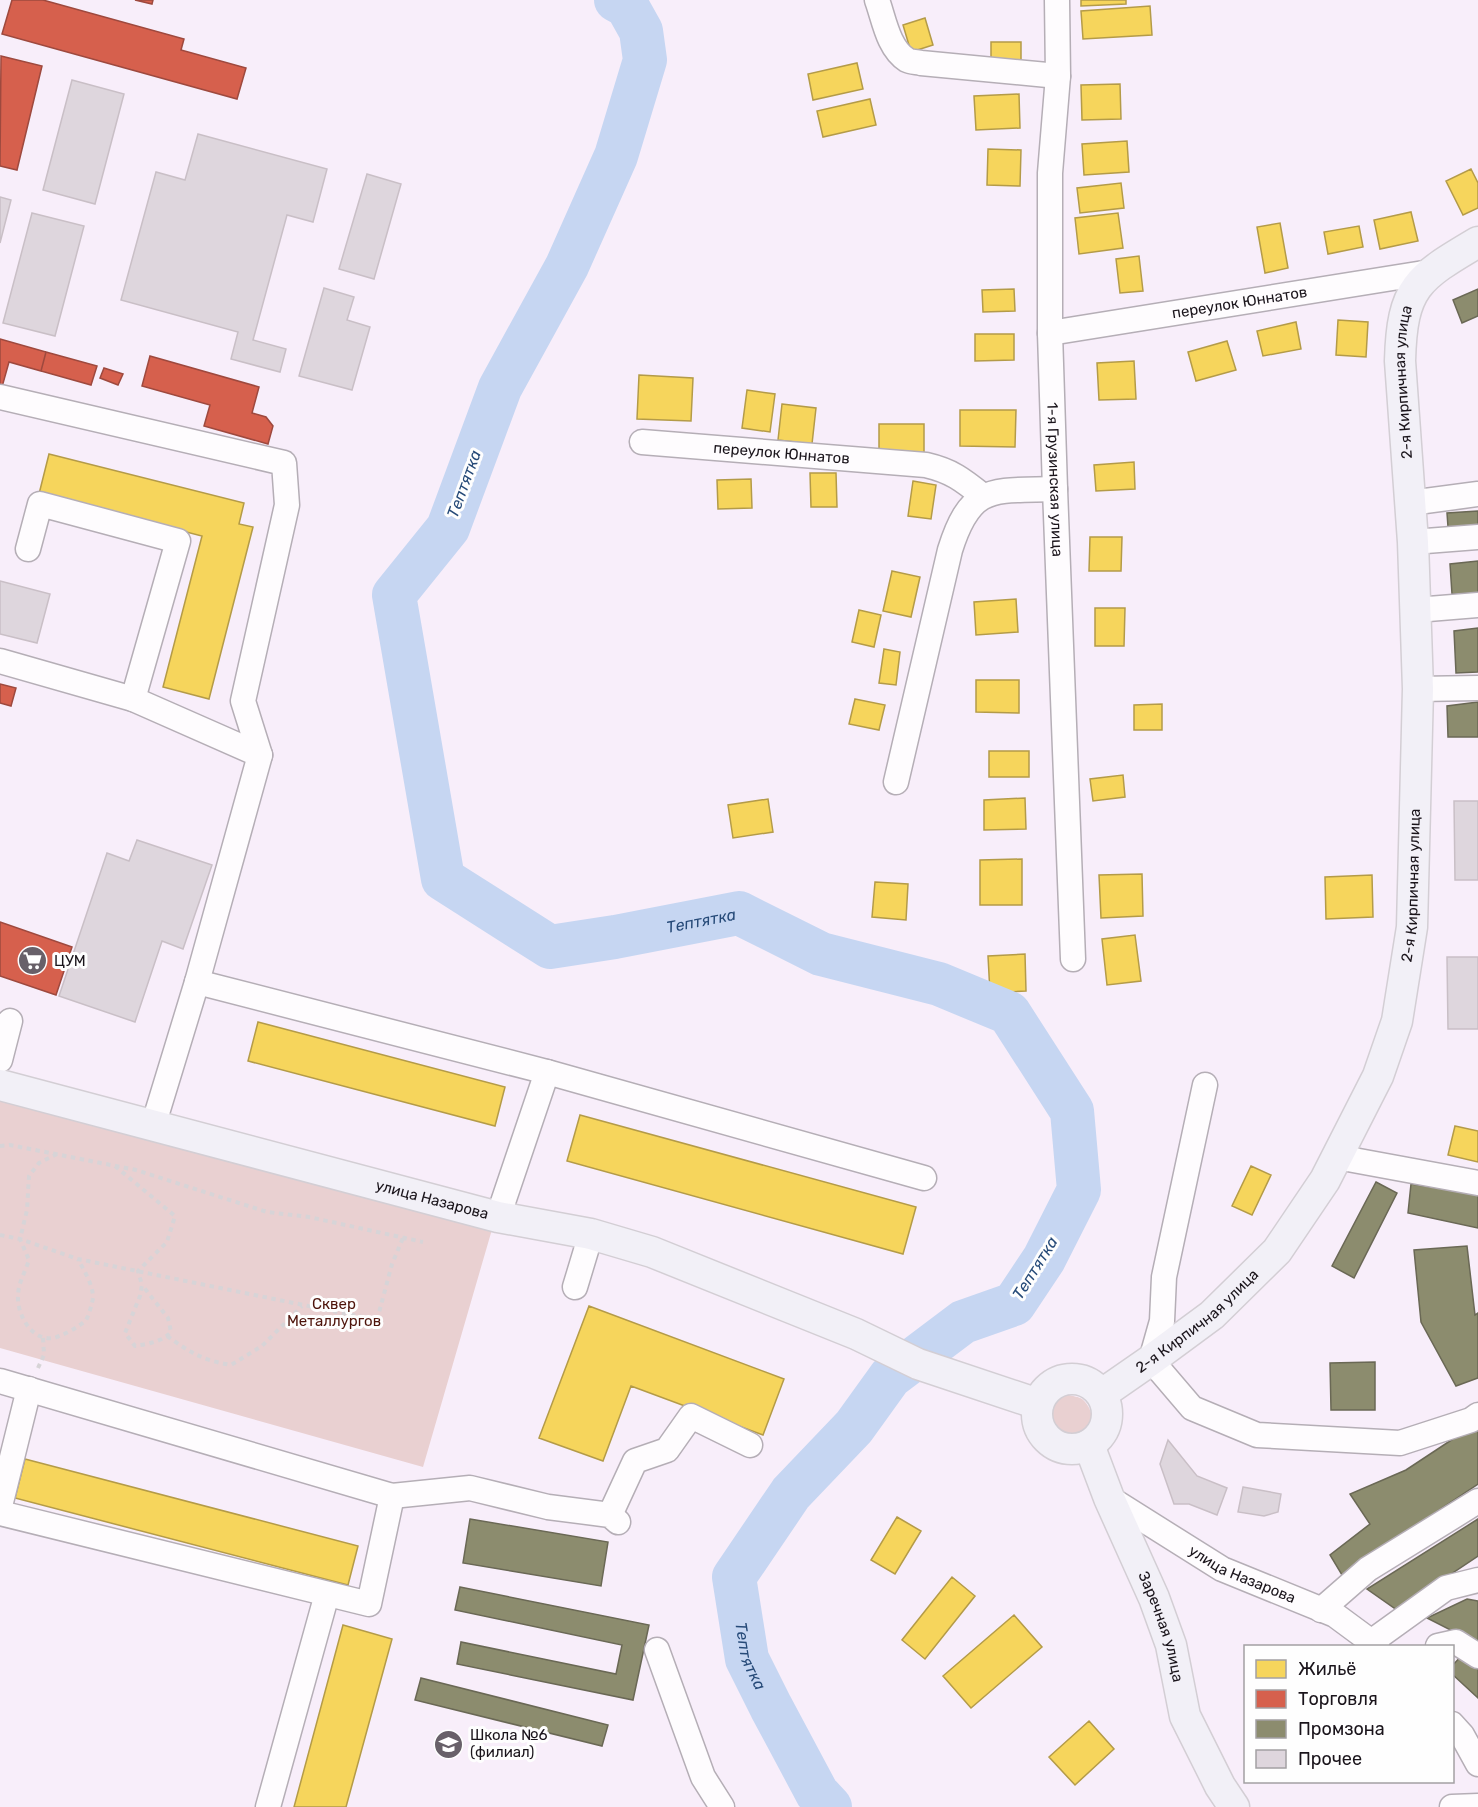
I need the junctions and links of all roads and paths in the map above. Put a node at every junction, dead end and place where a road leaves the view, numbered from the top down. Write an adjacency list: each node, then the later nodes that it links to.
1 (878, 0): 3 (street)
2 (1057, 0): 3 (street, 1-я Грузинская улица)
3 (1058, 76): 6 (street, 1-я Грузинская улица)
4 (1478, 242): 5 (main road, 2-я Кирпичная улица)
5 (1430, 272): 6 (street, переулок Юннатов); 12 (main road, 2-я Кирпичная улица)
6 (1050, 333): 9 (street, 1-я Грузинская улица)
7 (0, 397): 22 (street)
8 (642, 442): 11 (street, переулок Юннатов)
9 (1055, 489): 11 (street); 24 (street, 1-я Грузинская улица)
10 (1478, 494): 12 (street)
11 (983, 496): 23 (street)
12 (1410, 503): 14 (main road, 2-я Кирпичная улица)
13 (1478, 537): 14 (street)
14 (1413, 542): 17 (main road, 2-я Кирпичная улица)
15 (28, 549): 21 (street)
16 (1478, 605): 17 (street)
17 (1416, 610): 20 (main road, 2-я Кирпичная улица)
18 (0, 661): 21 (street)
19 (1478, 688): 20 (street)
20 (1418, 689): 34 (main road, 2-я Кирпичная улица)
21 (133, 699): 22 (street)
22 (260, 755): 25 (street)
23 (896, 782)
24 (1073, 959)
25 (197, 982): 28 (street); 31 (street)
26 (10, 1020): 27 (street)
27 (0, 1060)
28 (547, 1072): 36 (street); 38 (street)
29 (0, 1085): 31 (main road, улица Назарова)
30 (1205, 1085): 51 (street)
31 (153, 1126): 38 (main road, улица Назарова)
32 (0, 1146): 33 (path)
33 (58, 1154): 35 (path); 42 (path)
34 (1337, 1156): 37 (street); 51 (main road, 2-я Кирпичная улица)
35 (115, 1165): 41 (path); 45 (path)
36 (924, 1178)
37 (1478, 1183)
38 (498, 1217): 39 (main road, улица Назарова)
39 (591, 1234): 47 (street); 55 (main road, улица Назарова)
40 (0, 1235): 42 (path)
41 (403, 1238): 43 (path); 48 (path)
42 (20, 1239): 44 (path); 50 (path)
43 (423, 1242)
44 (78, 1259): 45 (path); 50 (path)
45 (138, 1271): 46 (path); 48 (path)
46 (142, 1285): 49 (path); 49 (path)
47 (575, 1287)
48 (302, 1305): 49 (path)
49 (167, 1336)
50 (44, 1337): 53 (path)
51 (1152, 1360): 54 (main road, 2-я Кирпичная улица); 56 (street)
52 (0, 1381): 53 (street)
53 (29, 1389): 59 (street); 62 (street)
54 (1102, 1394): 55 (main road); 58 (main road)
55 (1038, 1404): 58 (main road)
56 (1478, 1415)
57 (750, 1445): 59 (street)
58 (1089, 1445): 60 (main road, Заречная улица)
59 (392, 1496): 65 (street)
60 (1108, 1498): 66 (street, улица Назарова); 76 (main road, Заречная улица)
61 (1478, 1501): 66 (street)
62 (0, 1506)
63 (0, 1513): 65 (street)
64 (1478, 1579): 67 (street)
65 (327, 1594): 74 (street)
66 (1321, 1610): 67 (street, улица Назарова)
67 (1374, 1644)
68 (1445, 1645): 70 (street)
69 (657, 1650): 75 (street)
70 (1478, 1656)
71 (1454, 1726): 72 (street)
72 (1478, 1764)
73 (1478, 1806): 77 (street)
74 (268, 1807)
75 (722, 1807)
76 (1234, 1807)
77 (1452, 1807)

